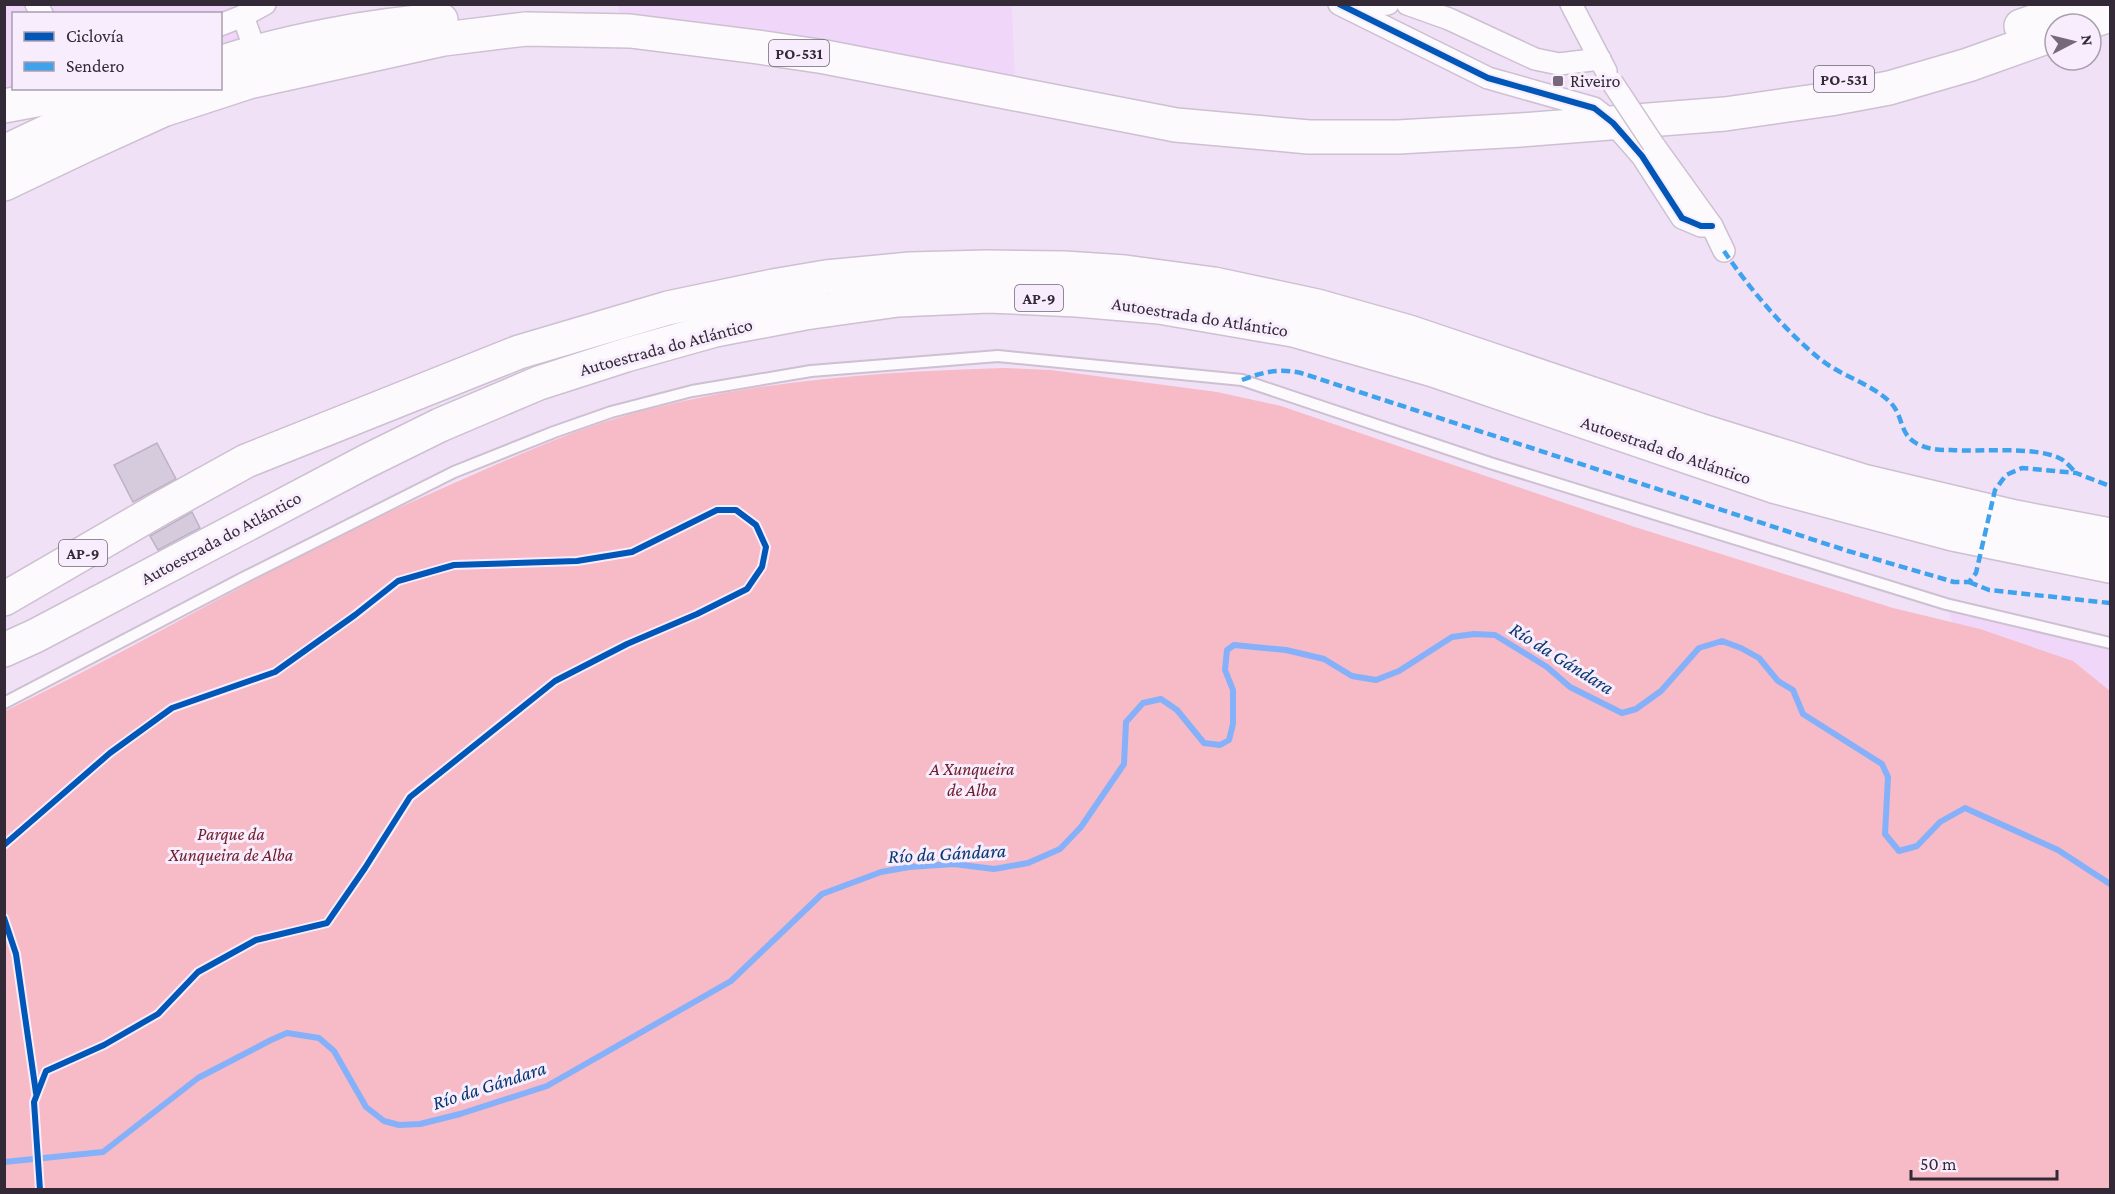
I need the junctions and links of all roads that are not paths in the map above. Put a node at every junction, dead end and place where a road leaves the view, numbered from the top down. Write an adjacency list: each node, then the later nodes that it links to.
1 (265, 4): 7 (street)
2 (1388, 4): 6 (street)
3 (1407, 4): 10 (street)
4 (1571, 4): 10 (street)
5 (2084, 4): 18 (main road, PO-531)
6 (1342, 6): 18 (street)
7 (243, 16): 8 (street); 11 (street)
8 (222, 24)
9 (2043, 38): 18 (main road, PO-531)
10 (1600, 60): 22 (street, bridge)
11 (234, 63): 12 (main road); 18 (main road, PO-531)
12 (331, 64): 18 (main road, PO-531); 21 (main road, PO-531)
13 (29, 90): 17 (street)
14 (138, 90): 16 (main road)
15 (176, 90): 16 (main road)
16 (91, 100): 17 (main road); 19 (main road); 20 (main road)
17 (4, 106)
18 (1604, 116): 22 (street)
19 (4, 153)
20 (4, 163)
21 (4, 184)
22 (1712, 226): 23 (street)
23 (1724, 250)
24 (2110, 535): 26 (main road, Autoestrada do Atlántico / AP-9)
25 (2110, 566): 28 (main road, Autoestrada do Atlántico / AP-9)
26 (4, 599)
27 (2110, 643): 29 (lane)
28 (4, 650)
29 (4, 704)

